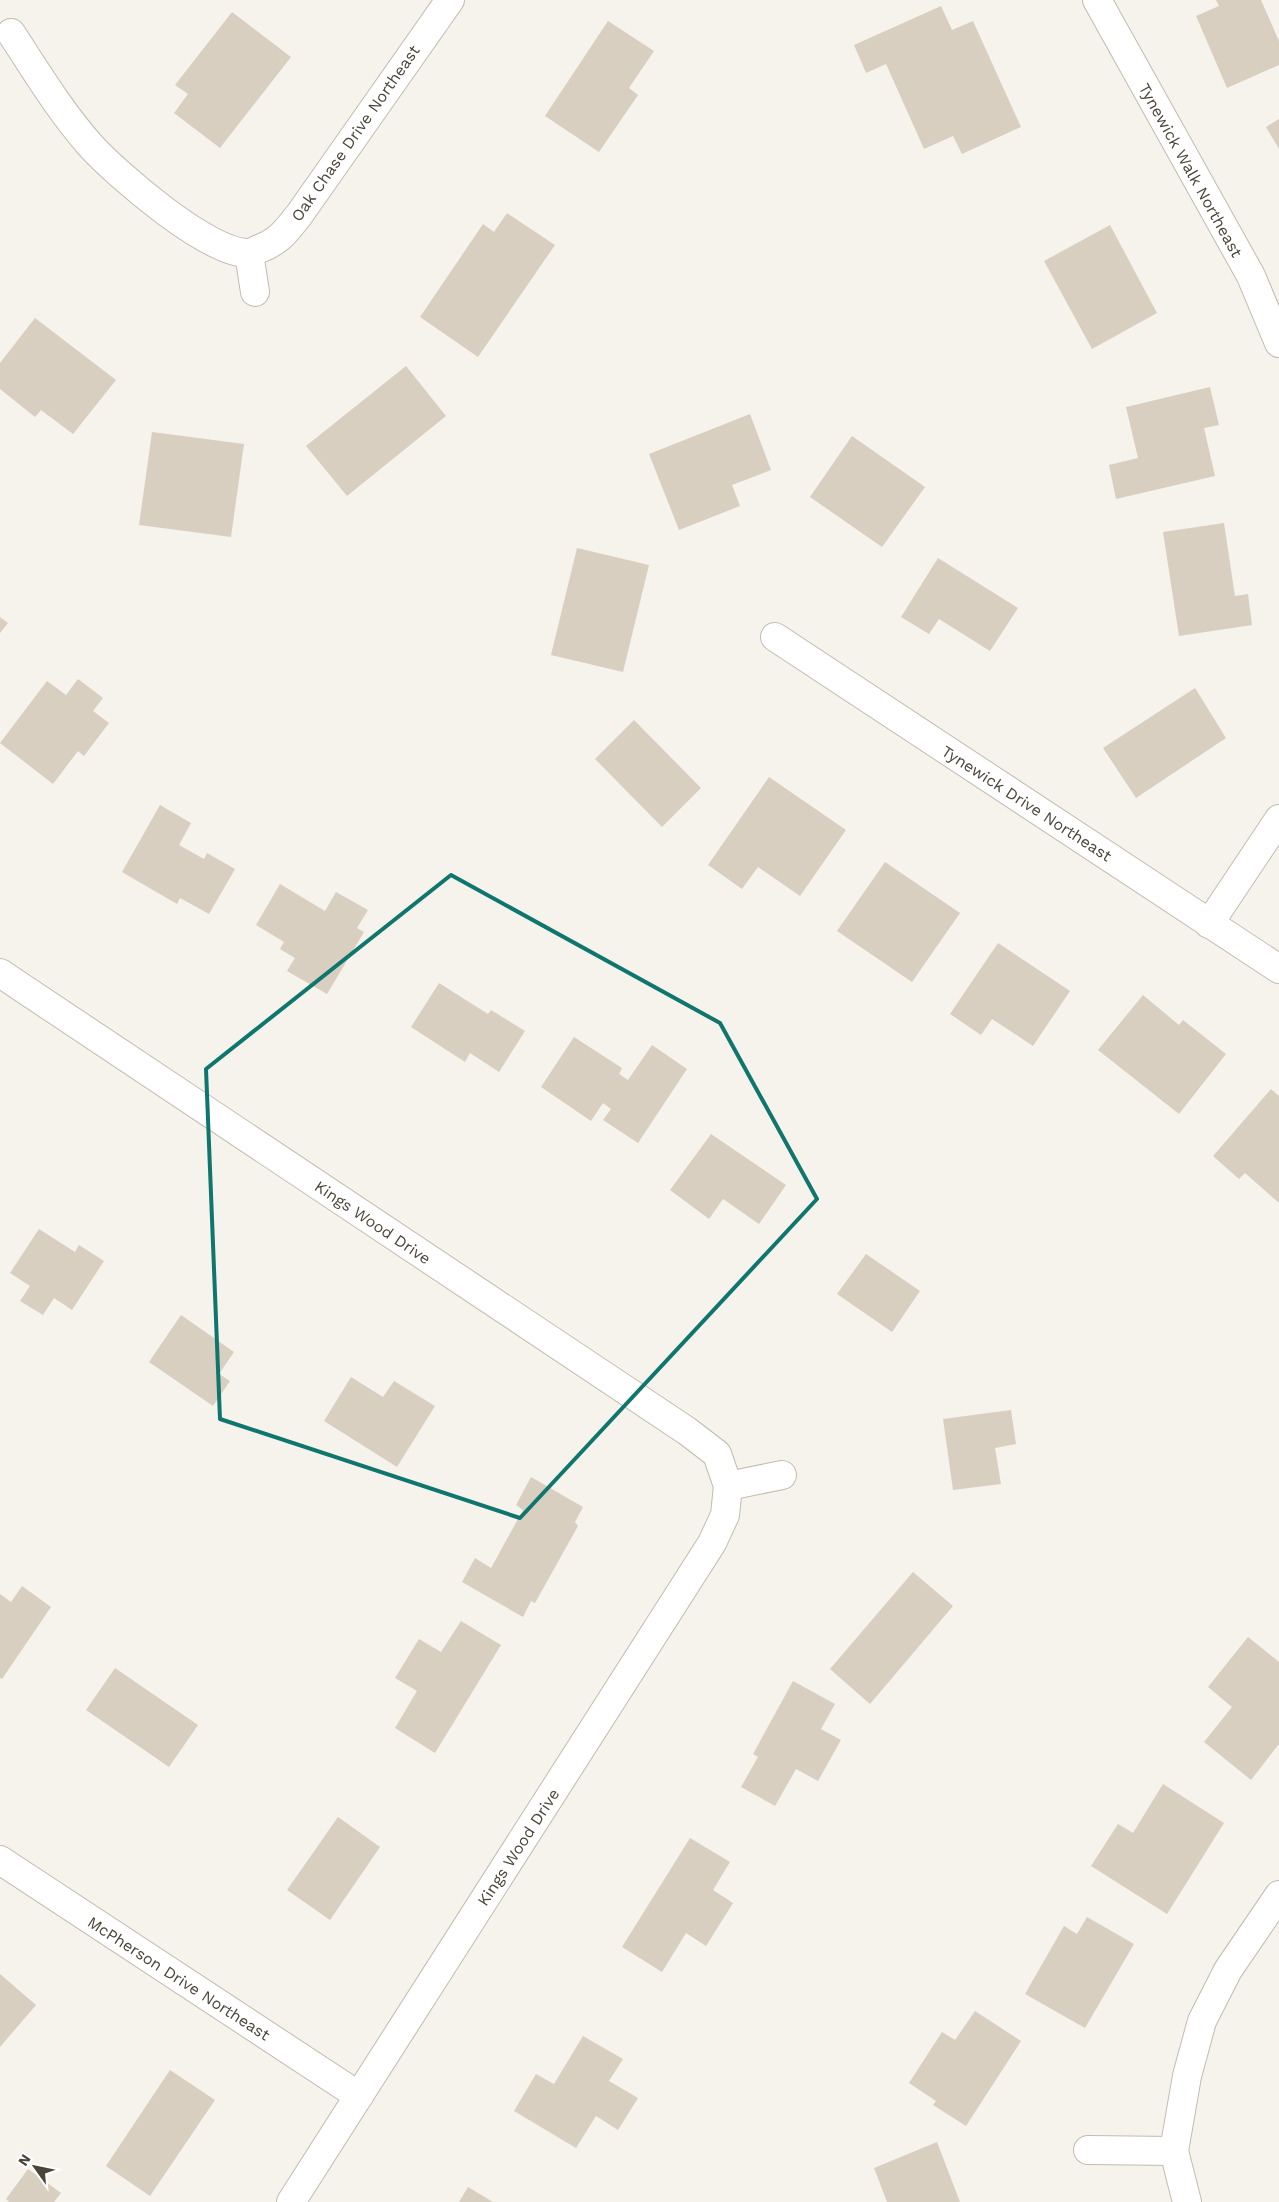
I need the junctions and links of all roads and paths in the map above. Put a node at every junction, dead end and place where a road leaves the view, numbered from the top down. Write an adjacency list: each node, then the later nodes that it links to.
1 (450, 0): 4 (street, Oak Chase Drive Northeast)
2 (1097, 0): 6 (street, Tynewick Walk Northeast)
3 (11, 33): 4 (street)
4 (249, 253): 5 (street)
5 (255, 292)
6 (1279, 343)
7 (775, 637): 9 (street, Tynewick Drive Northeast)
8 (1279, 819): 9 (street)
9 (1210, 924): 10 (street, Tynewick Drive Northeast)
10 (1279, 969)
11 (0, 973): 13 (street, Kings Wood Drive)
12 (782, 1475): 13 (street)
13 (728, 1486): 16 (street, Kings Wood Drive)
14 (0, 1860): 16 (street, McPherson Drive Northeast)
15 (1279, 1895): 18 (street)
16 (359, 2096): 19 (street, Kings Wood Drive)
17 (1088, 2150): 18 (street)
18 (1174, 2151): 20 (street)
19 (291, 2202)
20 (1187, 2202)

